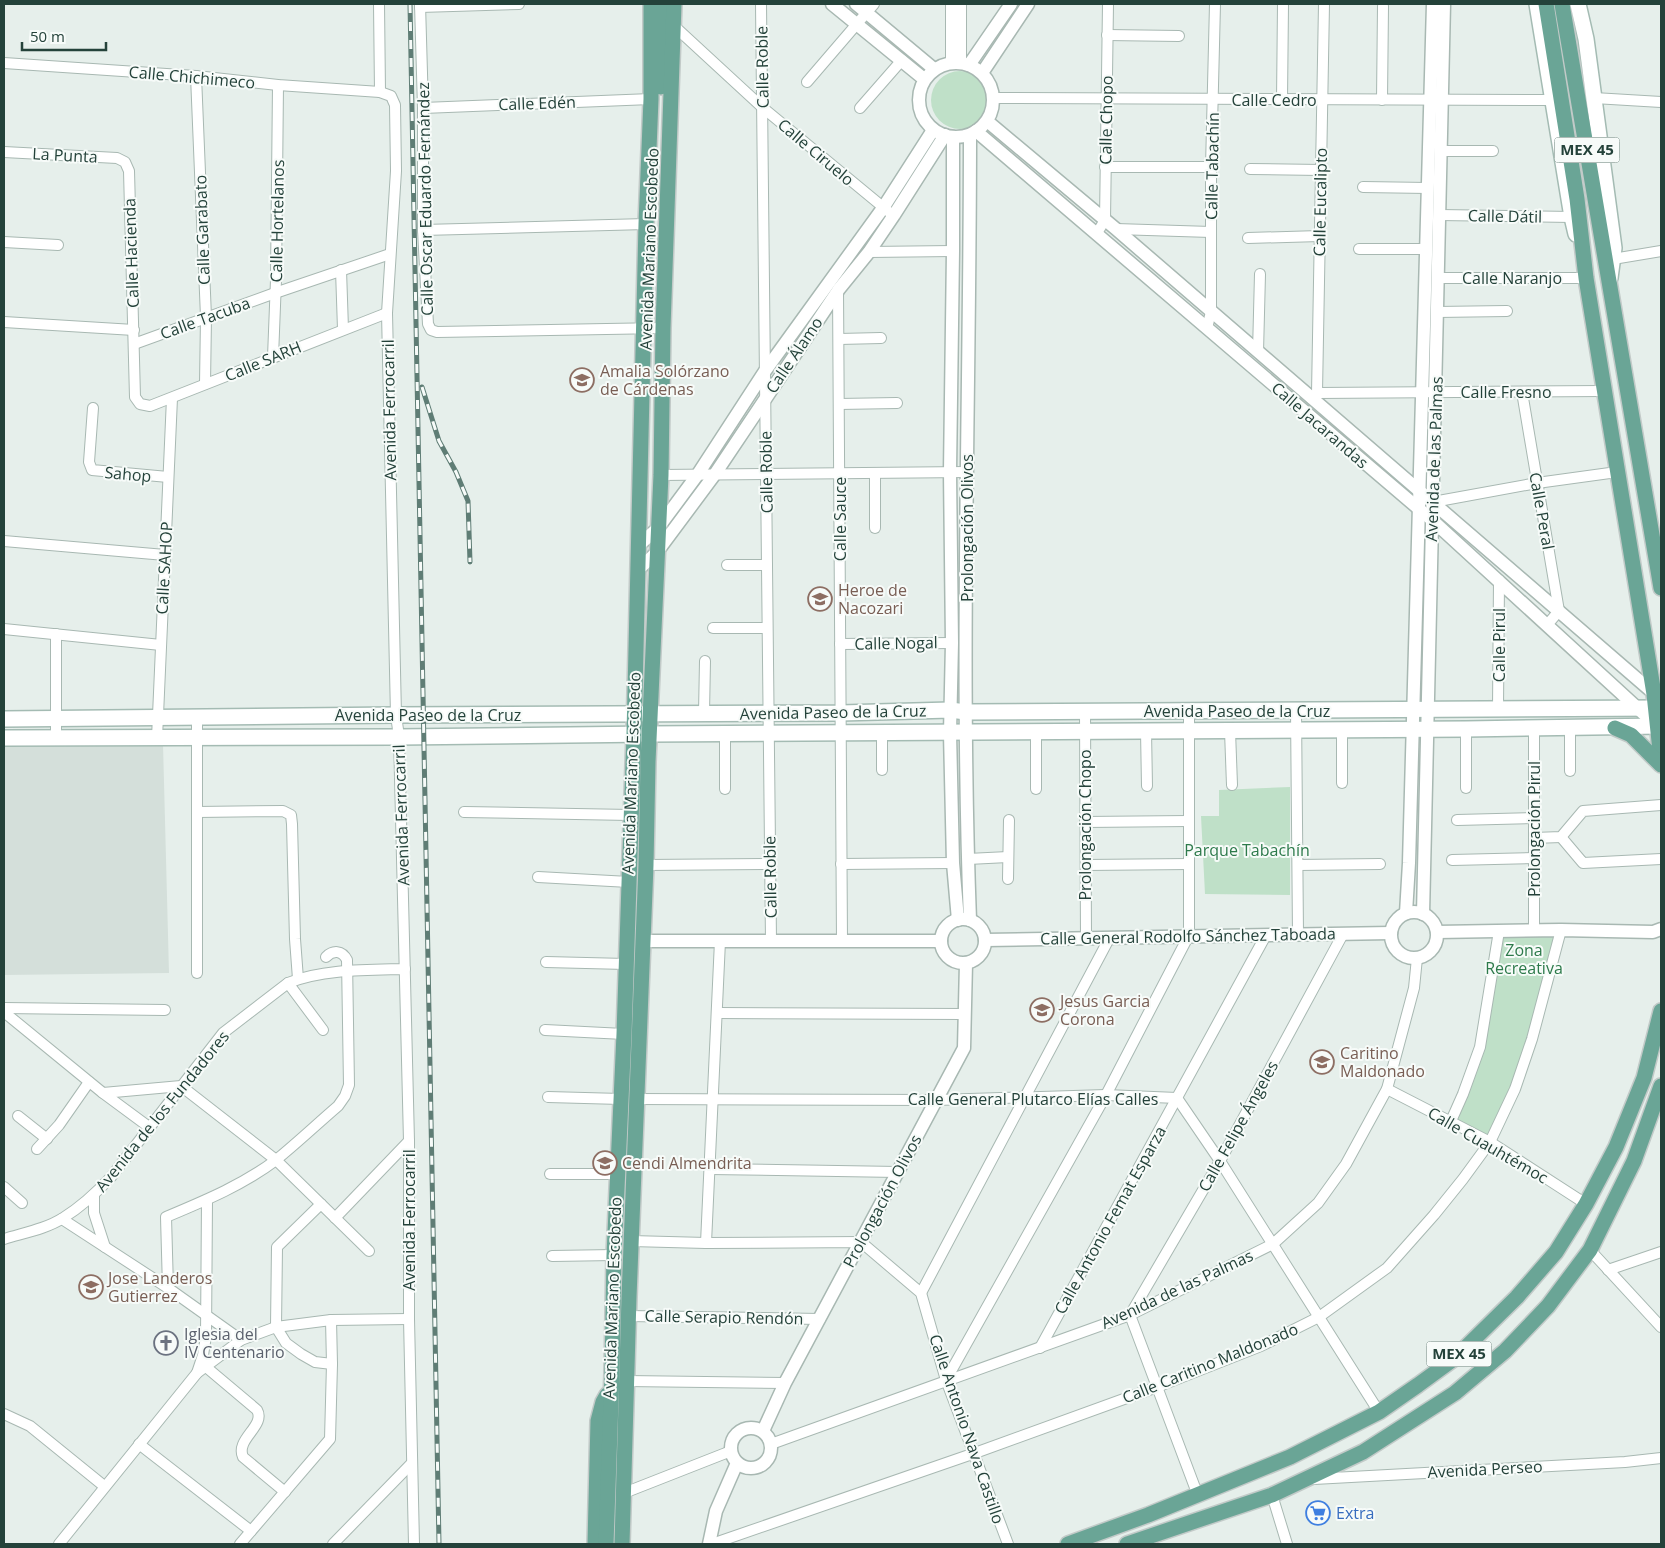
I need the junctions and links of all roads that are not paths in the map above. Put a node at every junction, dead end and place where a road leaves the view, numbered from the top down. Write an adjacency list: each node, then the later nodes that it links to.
1 (379, 4): 39 (street)
2 (519, 4): 23 (street)
3 (651, 4): 42 (main road, Avenida Mariano Escobedo)
4 (662, 4): 60 (main road)
5 (674, 4): 27 (main road, Avenida Mariano Escobedo)
6 (761, 4): 51 (street, Calle Roble)
7 (832, 4): 26 (street)
8 (856, 4): 25 (street)
9 (951, 4): 32 (street)
10 (961, 4): 32 (street)
11 (1011, 4): 32 (street)
12 (1028, 4): 34 (street)
13 (1108, 4): 28 (street, Calle Chopo)
14 (1215, 4): 44 (street, Calle Tabachín)
15 (1283, 4): 45 (street)
16 (1324, 4): 46 (street, Calle Eucalipto)
17 (1433, 4): 48 (street, Avenida de las Palmas)
18 (1444, 4): 48 (street, Avenida de las Palmas)
19 (1537, 4): 49 (main road)
20 (1546, 4): 88 (main road, MEX 45)
21 (1562, 4): 93 (main road, MEX 45)
22 (1578, 4): 41 (main road)
23 (420, 5): 52 (street, Calle Oscar Eduardo Fernández)
24 (1383, 6): 47 (street)
25 (870, 8): 26 (street); 33 (street)
26 (856, 23): 30 (street); 37 (street)
27 (674, 25): 51 (street, Calle Ciruelo); 105 (main road, Avenida Mariano Escobedo)
28 (1107, 35): 29 (street); 43 (street, Calle Chopo)
29 (1179, 36)
30 (902, 60): 36 (street); 53 (street)
31 (4, 63): 35 (street, Calle Chichimeco)
32 (960, 63): 33 (street); 34 (street)
33 (934, 69): 36 (street)
34 (982, 73): 40 (street)
35 (196, 76): 38 (street, Calle Chichimeco); 102 (street, Calle Garabato)
36 (924, 80): 56 (street)
37 (807, 82)
38 (278, 85): 39 (street, Calle Chichimeco); 95 (street, Calle Hortelanos)
39 (380, 92): 86 (street, Avenida Ferrocarril)
40 (994, 98): 43 (street, Calle Cedro); 54 (street)
41 (1594, 98): 50 (street); 87 (main road)
42 (651, 99): 52 (street, Calle Edén); 60 (main road, Avenida Mariano Escobedo)
43 (1106, 100): 44 (street, Calle Cedro); 63 (street, Calle Chopo)
44 (1212, 100): 45 (street, Calle Cedro); 62 (street, Calle Tabachín)
45 (1282, 100): 46 (street, Calle Cedro)
46 (1322, 100): 47 (street, Calle Cedro); 65 (street, Calle Eucalipto)
47 (1382, 100): 48 (street, Calle Cedro)
48 (1436, 100): 49 (street, Calle Cedro); 57 (street, Avenida de las Palmas); 67 (street, Avenida de las Palmas)
49 (1553, 100): 70 (main road)
50 (1661, 102)
51 (762, 107): 68 (street, Calle Ciruelo); 114 (street, Calle Roble)
52 (423, 108): 74 (street, Calle Oscar Eduardo Fernández)
53 (860, 108)
54 (987, 121): 55 (street); 71 (street, Calle Jacarandas)
55 (973, 133): 56 (street); 76 (street, Calle Jacarandas); 97 (street, Prolongación Olivos)
56 (944, 134): 68 (street, Calle Álamo); 83 (street, Prolongación Olivos)
57 (1440, 151): 58 (street); 69 (street, Avenida de las Palmas)
58 (1493, 151)
59 (4, 152): 61 (street, La Punta)
60 (649, 156): 72 (main road, Avenida Mariano Escobedo)
61 (125, 162): 108 (street, Calle Hacienda)
62 (1211, 167): 63 (street); 75 (street, Calle Tabachín)
63 (1105, 168): 71 (street, Calle Chopo)
64 (1250, 168): 65 (street)
65 (1321, 170): 77 (street, Calle Eucalipto)
66 (1363, 187): 67 (street)
67 (1428, 188): 82 (street, Avenida de las Palmas)
68 (889, 212): 84 (street, Calle Álamo); 94 (street, Calle Álamo)
69 (1439, 215): 70 (street, Calle Dátil); 91 (street, Avenida de las Palmas)
70 (1572, 217): 88 (main road)
71 (1105, 220): 73 (street, Calle Jacarandas); 76 (street)
72 (646, 224): 74 (street); 104 (main road, Avenida Mariano Escobedo)
73 (1116, 229): 75 (street); 99 (street, Calle Jacarandas)
74 (424, 230): 104 (street, Calle Oscar Eduardo Fernández)
75 (1211, 232): 99 (street, Calle Tabachín)
76 (1097, 233): 106 (street, Calle Jacarandas)
77 (1320, 236): 78 (street); 120 (street, Calle Eucalipto)
78 (1248, 238)
79 (4, 242): 80 (street)
80 (58, 246)
81 (1359, 249): 82 (street)
82 (1426, 249): 117 (street, Avenida de las Palmas)
83 (953, 251): 84 (street); 96 (street, Prolongación Olivos)
84 (869, 252): 94 (street, Calle Álamo)
85 (1661, 252): 87 (street)
86 (390, 254): 89 (street, Calle Tacuba); 101 (street, Avenida Ferrocarril)
87 (1613, 259): 93 (main road)
88 (1584, 261): 92 (main road, MEX 45)
89 (341, 270): 95 (street, Calle Tacuba); 107 (street)
90 (1260, 274): 112 (street)
91 (1438, 278): 92 (street, Calle Naranjo); 100 (street, Avenida de las Palmas)
92 (1586, 278): 116 (main road, MEX 45)
93 (1609, 282): 141 (main road, MEX 45)
94 (835, 285): 110 (street, Calle Sauce); 114 (street, Calle Álamo); 122 (street, Calle Álamo)
95 (275, 292): 102 (street, Calle Tacuba); 113 (street, Calle Hortelanos)
96 (952, 304): 97 (street); 127 (street, Prolongación Olivos)
97 (970, 304): 128 (street, Prolongación Olivos)
98 (1507, 311): 100 (street)
99 (1211, 312): 106 (street, Calle Tabachín); 112 (street, Calle Jacarandas)
100 (1437, 312): 118 (street, Avenida de las Palmas)
101 (387, 313): 107 (street, Calle SARH); 182 (street, Avenida Ferrocarril)
102 (206, 317): 111 (street, Calle Tacuba); 115 (street, Calle Garabato)
103 (4, 322): 108 (street)
104 (643, 328): 105 (street); 146 (main road, Avenida Mariano Escobedo)
105 (664, 328): 135 (main road, Avenida Mariano Escobedo)
106 (1207, 328): 140 (street, Calle Jacarandas)
107 (343, 329): 113 (street, Calle SARH)
108 (134, 330): 111 (street, Calle Hacienda)
109 (881, 338): 110 (street)
110 (839, 339): 125 (street, Calle Sauce)
111 (134, 344): 124 (street, Calle Hacienda)
112 (1258, 352): 120 (street, Calle Jacarandas)
113 (273, 357): 115 (street, Calle SARH)
114 (765, 371): 122 (street, Calle Roble); 132 (street, Calle Álamo)
115 (205, 384): 121 (street, Calle SARH)
116 (1604, 391): 119 (street, Calle Fresno); 129 (main road, MEX 45)
117 (1422, 392): 118 (street, Calle Fresno); 120 (street, Calle Fresno); 138 (street, Avenida de las Palmas)
118 (1436, 392): 119 (street, Calle Fresno); 139 (street, Avenida de las Palmas)
119 (1522, 392): 137 (street, Calle Peral)
120 (1314, 395): 138 (street, Calle Jacarandas)
121 (172, 398): 124 (street, Calle SARH); 136 (street, Calle SAHOP)
122 (765, 398): 133 (street, Calle Álamo); 134 (street, Calle Roble)
123 (897, 403): 125 (street)
124 (140, 404)
125 (839, 404): 130 (street, Calle Sauce)
126 (93, 408): 136 (street, Sahop)
127 (950, 472): 128 (street); 131 (street); 153 (street, Prolongación Olivos)
128 (967, 472): 152 (street, Prolongación Olivos)
129 (1617, 472): 137 (street); 168 (main road, MEX 45)
130 (840, 473): 131 (street); 134 (street); 165 (street, Calle Sauce)
131 (875, 473): 144 (street)
132 (698, 474): 133 (street); 135 (street); 143 (street, Calle Álamo)
133 (715, 474): 134 (street); 147 (street, Calle Álamo)
134 (766, 474): 150 (street, Calle Roble)
135 (661, 476): 143 (main road, Avenida Mariano Escobedo)
136 (168, 477): 148 (street, Calle SAHOP)
137 (1537, 483): 139 (street); 156 (street, Calle Peral)
138 (1419, 490): 139 (street, Calle Jacarandas); 140 (street, Avenida de las Palmas)
139 (1432, 502): 142 (street, Avenida de las Palmas); 156 (street, Calle Jacarandas)
140 (1419, 511): 142 (street, Calle Jacarandas); 157 (street, Avenida de las Palmas)
141 (1656, 519): 155 (main road, MEX 45)
142 (1432, 520): 154 (street, Calle Jacarandas); 158 (street, Avenida de las Palmas)
143 (658, 528): 146 (street, Calle Álamo); 147 (main road, Avenida Mariano Escobedo)
144 (875, 528)
145 (4, 541): 148 (street)
146 (638, 546): 151 (main road, Avenida Mariano Escobedo)
147 (657, 552): 151 (street, Calle Álamo); 178 (main road, Avenida Mariano Escobedo)
148 (165, 555): 166 (street, Calle SAHOP)
149 (727, 565): 150 (street)
150 (767, 566): 161 (street, Calle Roble)
151 (638, 570): 177 (main road, Avenida Mariano Escobedo)
152 (967, 572): 153 (street); 176 (street, Prolongación Olivos)
153 (950, 574): 164 (street, Prolongación Olivos)
154 (1499, 580): 159 (street, Calle Jacarandas); 171 (street, Calle Pirul)
155 (1661, 588)
156 (1559, 611): 159 (street); 168 (street, Calle Jacarandas)
157 (1416, 614): 158 (street); 170 (street, Avenida de las Palmas)
158 (1430, 614): 170 (street, Avenida de las Palmas)
159 (1547, 625): 169 (street, Calle Jacarandas)
160 (713, 628): 161 (street)
161 (767, 628): 180 (street, Calle Roble)
162 (4, 629): 163 (street)
163 (56, 634): 166 (street); 185 (street)
164 (952, 643): 165 (street, Calle Nogal); 172 (street, Prolongación Olivos)
165 (840, 644): 181 (street, Calle Sauce)
166 (161, 645): 183 (street, Calle SAHOP)
167 (705, 661): 179 (street)
168 (1658, 703): 169 (main road, Avenida Paseo de la Cruz); 187 (main road, MEX 45)
169 (1638, 708): 171 (main road, Avenida Paseo de la Cruz); 187 (street, Calle Jacarandas)
170 (1421, 709): 171 (main road, Avenida Paseo de la Cruz); 173 (main road, Avenida Paseo de la Cruz); 193 (street, Avenida de las Palmas)
171 (1498, 709)
172 (950, 710): 176 (main road, Avenida Paseo de la Cruz); 181 (main road, Avenida Paseo de la Cruz); 204 (street, Prolongación Olivos)
173 (1296, 710): 175 (main road, Avenida Paseo de la Cruz); 191 (street)
174 (1085, 711): 175 (main road, Avenida Paseo de la Cruz); 176 (main road, Avenida Paseo de la Cruz); 200 (street, Prolongación Chopo)
175 (1189, 711): 196 (street)
176 (966, 712): 205 (street, Prolongación Olivos)
177 (634, 713): 178 (main road, Avenida Paseo de la Cruz); 182 (main road, Avenida Paseo de la Cruz); 206 (main road, Avenida Mariano Escobedo)
178 (651, 713): 179 (main road, Avenida Paseo de la Cruz); 207 (main road, Avenida Mariano Escobedo)
179 (704, 713): 180 (main road, Avenida Paseo de la Cruz)
180 (768, 713): 181 (main road, Avenida Paseo de la Cruz); 202 (street, Calle Roble)
181 (841, 713): 203 (street, Calle Sauce)
182 (396, 714): 184 (main road, Avenida Paseo de la Cruz); 208 (street, Avenida Ferrocarril)
183 (158, 717): 184 (main road, Avenida Paseo de la Cruz); 185 (main road, Avenida Paseo de la Cruz); 211 (street, Calle SAHOP)
184 (197, 717): 212 (street)
185 (56, 718): 186 (main road, Avenida Paseo de la Cruz); 210 (street)
186 (4, 719)
187 (1659, 726): 190 (main road, Avenida Paseo de la Cruz); 213 (main road, MEX 45)
188 (1534, 728): 189 (main road, Avenida Paseo de la Cruz); 194 (main road, Avenida Paseo de la Cruz); 227 (street, Prolongación Pirul)
189 (1570, 728): 190 (main road, Avenida Paseo de la Cruz); 216 (street)
190 (1615, 728): 214 (main road)
191 (1296, 730): 192 (main road, Avenida Paseo de la Cruz); 197 (main road, Avenida Paseo de la Cruz); 246 (street)
192 (1342, 730): 193 (main road, Avenida Paseo de la Cruz); 217 (street)
193 (1420, 730): 194 (main road, Avenida Paseo de la Cruz); 250 (street, Avenida de las Palmas); 251 (street, Avenida de las Palmas)
194 (1466, 730): 220 (street)
195 (1146, 731): 196 (main road, Avenida Paseo de la Cruz); 200 (main road, Avenida Paseo de la Cruz); 219 (street)
196 (1189, 731): 197 (main road, Avenida Paseo de la Cruz); 230 (street)
197 (1230, 731): 218 (street)
198 (882, 732): 203 (main road, Avenida Paseo de la Cruz); 204 (main road, Avenida Paseo de la Cruz); 215 (street)
199 (1036, 732): 200 (main road, Avenida Paseo de la Cruz); 205 (main road, Avenida Paseo de la Cruz); 222 (street)
200 (1085, 732): 231 (street, Prolongación Chopo)
201 (726, 733): 202 (main road, Avenida Paseo de la Cruz); 207 (main road, Avenida Paseo de la Cruz); 221 (street)
202 (769, 733): 203 (main road, Avenida Paseo de la Cruz); 240 (street, Calle Roble)
203 (841, 733): 241 (street, Calle Sauce)
204 (950, 733): 205 (main road, Avenida Paseo de la Cruz); 239 (street, Prolongación Olivos)
205 (966, 733): 237 (street, Prolongación Olivos)
206 (634, 734): 207 (main road, Avenida Paseo de la Cruz); 208 (main road, Avenida Paseo de la Cruz); 226 (main road, Avenida Mariano Escobedo)
207 (650, 734): 244 (main road, Avenida Mariano Escobedo)
208 (399, 737): 212 (main road, Avenida Paseo de la Cruz); 276 (street, Avenida Ferrocarril)
209 (4, 738): 210 (main road, Avenida Paseo de la Cruz)
210 (56, 738): 211 (main road, Avenida Paseo de la Cruz)
211 (157, 738): 212 (main road, Avenida Paseo de la Cruz)
212 (197, 738): 224 (street)
213 (1661, 760)
214 (1661, 765)
215 (882, 770)
216 (1570, 771)
217 (1342, 783)
218 (1232, 785)
219 (1147, 786)
220 (1466, 788)
221 (725, 789)
222 (1036, 789)
223 (1661, 805): 232 (street)
224 (197, 812): 278 (street); 279 (street)
225 (464, 812): 226 (street)
226 (630, 815): 249 (main road, Avenida Mariano Escobedo)
227 (1534, 818): 229 (street); 233 (street, Prolongación Pirul)
228 (1009, 820): 234 (street)
229 (1458, 820)
230 (1189, 821): 231 (street); 242 (street)
231 (1085, 822): 245 (street, Prolongación Chopo)
232 (1561, 837): 233 (street); 236 (street)
233 (1534, 838): 235 (street, Prolongación Pirul)
234 (1008, 857): 237 (street); 248 (street)
235 (1534, 858): 238 (street); 253 (street, Prolongación Pirul)
236 (1661, 858)
237 (968, 859): 252 (street, Prolongación Olivos)
238 (1452, 860)
239 (953, 863): 241 (street); 252 (street, Prolongación Olivos)
240 (770, 864): 244 (street); 268 (street, Calle Roble)
241 (841, 864): 269 (street, Calle Sauce)
242 (1189, 864): 245 (street); 262 (street)
243 (1380, 864): 246 (street)
244 (646, 865): 266 (main road, Avenida Mariano Escobedo)
245 (1086, 865): 264 (street, Prolongación Chopo)
246 (1298, 865): 259 (street)
247 (538, 877): 249 (street)
248 (1008, 879)
249 (629, 882): 275 (main road, Avenida Mariano Escobedo)
250 (1406, 913): 251 (street); 257 (street)
251 (1423, 914): 256 (street)
252 (964, 920): 265 (street); 270 (street)
253 (1534, 930): 254 (street); 255 (street)
254 (1561, 930): 261 (street); 308 (street, Calle Caritino Maldonado)
255 (1499, 931): 256 (street); 304 (street)
256 (1437, 932): 272 (street)
257 (1390, 933): 260 (street, Calle General Rodolfo Sánchez Taboada); 272 (street)
258 (1266, 934): 259 (street, Calle General Rodolfo Sánchez Taboada); 262 (street, Calle General Rodolfo Sánchez Taboada); 299 (street, Calle Antonio Femat Esparza)
259 (1298, 934): 260 (street, Calle General Rodolfo Sánchez Taboada)
260 (1343, 934): 311 (street, Calle Felipe Ángeles)
261 (1658, 934)
262 (1189, 936): 263 (street, Calle General Rodolfo Sánchez Taboada); 295 (street)
263 (1110, 937): 264 (street, Calle General Rodolfo Sánchez Taboada); 296 (street)
264 (1086, 938): 265 (street, Calle General Rodolfo Sánchez Taboada)
265 (985, 940): 274 (street)
266 (643, 941): 267 (street); 300 (main road, Avenida Mariano Escobedo)
267 (720, 941): 268 (street); 285 (street)
268 (770, 941): 269 (street)
269 (842, 941): 270 (street)
270 (941, 941): 274 (street)
271 (326, 957): 277 (street)
272 (1417, 958): 293 (street, Avenida de las Palmas)
273 (546, 962): 275 (street)
274 (966, 963): 286 (street, Prolongación Olivos)
275 (626, 964): 289 (main road, Avenida Mariano Escobedo)
276 (405, 969): 277 (street, Avenida de los Fundadores); 307 (street, Avenida Ferrocarril)
277 (347, 971): 279 (street, Avenida de los Fundadores); 310 (street)
278 (197, 973)
279 (298, 979): 280 (street, Avenida de los Fundadores)
280 (288, 983): 287 (street); 291 (street, Avenida de los Fundadores)
281 (4, 1008): 282 (street)
282 (165, 1010)
283 (1661, 1011): 321 (main road, MEX 45)
284 (4, 1012): 290 (street)
285 (718, 1013): 286 (street); 301 (street)
286 (965, 1014): 302 (street, Prolongación Olivos)
287 (324, 1030)
288 (545, 1030): 289 (street)
289 (624, 1034): 298 (main road, Avenida Mariano Escobedo)
290 (89, 1082): 294 (street); 306 (street)
291 (181, 1086): 294 (street); 305 (street, Avenida de los Fundadores); 310 (street)
292 (1661, 1086): 330 (main road, MEX 45)
293 (1387, 1089): 304 (street, Calle Cuauhtémoc); 328 (street, Avenida de las Palmas)
294 (102, 1093): 305 (street)
295 (1106, 1095): 296 (street, Calle General Plutarco Elías Calles); 299 (street, Calle General Plutarco Elías Calles); 352 (street)
296 (1027, 1096): 302 (street, Calle General Plutarco Elías Calles); 337 (street)
297 (548, 1097): 298 (street)
298 (621, 1098): 315 (main road, Avenida Mariano Escobedo)
299 (1177, 1098): 311 (street, Calle General Plutarco Elías Calles); 349 (street, Calle Antonio Femat Esparza)
300 (636, 1099): 301 (street, Calle General Plutarco Elías Calles); 325 (main road, Avenida Mariano Escobedo)
301 (714, 1099): 302 (street, Calle General Plutarco Elías Calles); 312 (street)
302 (936, 1100): 313 (street, Prolongación Olivos)
303 (18, 1116): 306 (street)
304 (1451, 1121): 308 (street, Calle Cuauhtémoc)
305 (149, 1127): 317 (street, Avenida de los Fundadores)
306 (47, 1139): 309 (street)
307 (409, 1141): 322 (street); 343 (street, Avenida Ferrocarril)
308 (1490, 1142): 321 (street, Calle Cuauhtémoc); 342 (street, Calle Caritino Maldonado)
309 (37, 1150)
310 (276, 1160): 318 (street); 320 (street)
311 (1220, 1161): 328 (street, Calle General Plutarco Elías Calles); 340 (street, Calle Felipe Ángeles)
312 (710, 1169): 313 (street); 327 (street)
313 (898, 1172): 326 (street, Prolongación Olivos)
314 (550, 1174): 315 (street)
315 (618, 1174): 333 (main road, Avenida Mariano Escobedo)
316 (4, 1187): 319 (street)
317 (94, 1195): 323 (street, Avenida de los Fundadores); 329 (street)
318 (207, 1200): 336 (street); 339 (street)
319 (22, 1202)
320 (321, 1204): 322 (street); 346 (street)
321 (1586, 1204): 357 (main road, MEX 45)
322 (335, 1218): 331 (street)
323 (62, 1219): 324 (street, Avenida de los Fundadores); 329 (street)
324 (4, 1239)
325 (632, 1241): 327 (street); 338 (main road, Avenida Mariano Escobedo)
326 (861, 1242): 327 (street); 337 (street); 344 (street, Prolongación Olivos)
327 (706, 1243)
328 (1273, 1244): 340 (street, Avenida de las Palmas); 342 (street, Calle General Plutarco Elías Calles)
329 (105, 1247): 336 (street)
330 (1590, 1250): 335 (street); 367 (main road, MEX 45)
331 (369, 1251)
332 (1661, 1253): 335 (street)
333 (614, 1255): 334 (street); 338 (main road, Avenida Mariano Escobedo)
334 (552, 1256)
335 (1608, 1270): 347 (street)
336 (168, 1288): 339 (street)
337 (921, 1293): 352 (street, Calle Antonio Nava Castillo)
338 (621, 1297): 341 (main road, Avenida Mariano Escobedo); 356 (main road, Avenida Mariano Escobedo)
339 (206, 1315): 348 (street); 351 (street)
340 (1130, 1315): 349 (street, Avenida de las Palmas); 355 (street)
341 (628, 1316): 344 (street, Calle Serapio Rendón); 353 (main road, Avenida Mariano Escobedo)
342 (1319, 1317): 355 (street, Calle Caritino Maldonado); 357 (street, Calle General Plutarco Elías Calles)
343 (409, 1319): 345 (street); 366 (street, Avenida Ferrocarril)
344 (820, 1319): 354 (street, Prolongación Olivos)
345 (330, 1320): 346 (street); 350 (street)
346 (276, 1327): 348 (street); 350 (street)
347 (1661, 1327)
348 (241, 1340): 351 (street)
349 (1040, 1348): 352 (street, Avenida de las Palmas)
350 (332, 1364): 369 (street)
351 (201, 1370): 360 (street); 369 (street)
352 (946, 1380): 361 (street, Avenida de las Palmas); 363 (street, Calle Antonio Nava Castillo)
353 (626, 1382): 354 (street); 370 (main road, Avenida Mariano Escobedo)
354 (785, 1383): 359 (street, Prolongación Olivos)
355 (1157, 1387): 363 (street, Calle Caritino Maldonado); 371 (street)
356 (612, 1389): 378 (main road); 379 (main road, Avenida Mariano Escobedo)
357 (1379, 1412): 371 (main road, MEX 45)
358 (4, 1414): 368 (street)
359 (763, 1431): 361 (street); 362 (street)
360 (139, 1444): 368 (street); 373 (street)
361 (771, 1444): 365 (street)
362 (731, 1451): 365 (street); 370 (street)
363 (975, 1453): 381 (street, Calle Caritino Maldonado); 382 (street, Calle Antonio Nava Castillo)
364 (1661, 1458): 367 (street, Avenida Perseo)
365 (737, 1463): 381 (street)
366 (411, 1464): 376 (street); 377 (street, Avenida Ferrocarril)
367 (1308, 1479): 372 (main road, MEX 45)
368 (104, 1486): 374 (street)
369 (285, 1492): 373 (street)
370 (624, 1493): 380 (main road, Avenida Mariano Escobedo)
371 (1197, 1493): 383 (main road, MEX 45)
372 (1272, 1495): 384 (main road, MEX 45); 385 (street)
373 (251, 1531): 375 (street)
374 (59, 1544)
375 (240, 1544)
376 (333, 1544)
377 (414, 1544)
378 (595, 1544)
379 (606, 1544)
380 (622, 1544)
381 (711, 1544)
382 (1008, 1544)
383 (1068, 1544)
384 (1127, 1544)
385 (1287, 1544)

